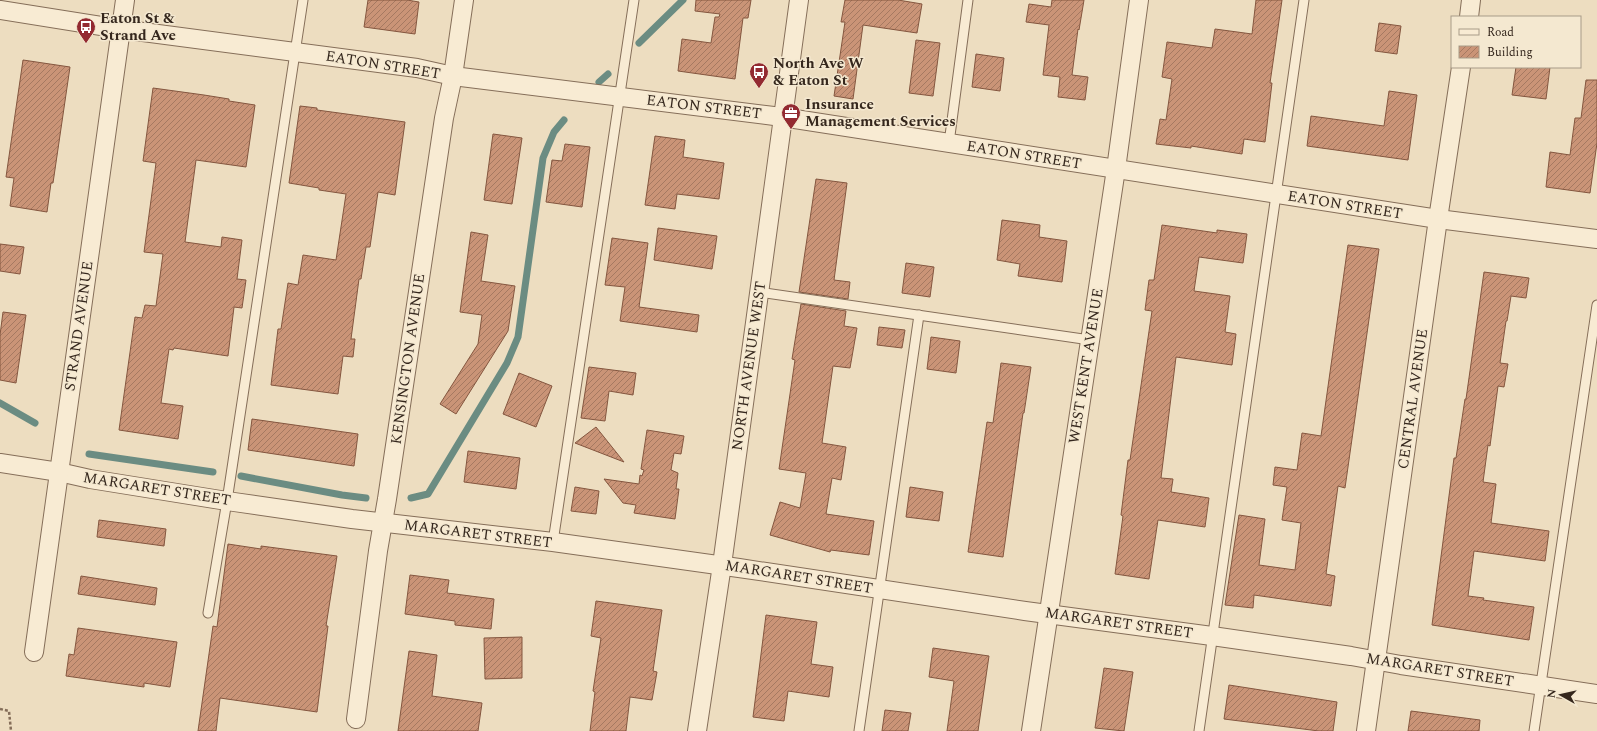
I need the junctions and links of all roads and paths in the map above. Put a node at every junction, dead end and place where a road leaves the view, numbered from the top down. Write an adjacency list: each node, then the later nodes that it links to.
1 (125, 0): 12 (street, STRAND AVENUE)
2 (303, 0): 13 (lane)
3 (464, 0): 15 (street, KENSINGTON AVENUE)
4 (634, 0): 16 (lane)
5 (799, 0): 17 (street, NORTH AVENUE WEST)
6 (968, 0): 18 (lane)
7 (1139, 0): 19 (street, WEST KENT AVENUE)
8 (1304, 0): 20 (lane)
9 (1472, 0): 11 (street)
10 (0, 10): 12 (street, EATON STREET)
11 (1469, 16)
12 (120, 29): 13 (street, EATON STREET); 28 (street, STRAND AVENUE)
13 (296, 52): 15 (street, EATON STREET); 29 (lane)
14 (1461, 68): 21 (street, CENTRAL AVENUE)
15 (453, 76): 16 (street, EATON STREET); 30 (street, KENSINGTON AVENUE)
16 (620, 96): 17 (street, EATON STREET); 31 (lane)
17 (782, 117): 18 (street, EATON STREET); 23 (street, NORTH AVENUE WEST)
18 (949, 143): 19 (street, EATON STREET)
19 (1116, 169): 20 (street, EATON STREET); 26 (street, WEST KENT AVENUE)
20 (1276, 194): 21 (street, EATON STREET); 36 (lane)
21 (1438, 219): 22 (street, EATON STREET); 38 (street, CENTRAL AVENUE)
22 (1597, 239)
23 (759, 292): 25 (lane); 32 (street, NORTH AVENUE WEST)
24 (1597, 305): 39 (lane)
25 (919, 315): 26 (lane); 33 (lane)
26 (1090, 340): 35 (street, WEST KENT AVENUE)
27 (0, 463): 28 (street, MARGARET STREET)
28 (59, 472): 29 (street, MARGARET STREET); 37 (street, STRAND AVENUE)
29 (227, 501): 30 (street, MARGARET STREET); 34 (lane)
30 (383, 522): 31 (street, MARGARET STREET); 42 (street, KENSINGTON AVENUE)
31 (554, 542): 32 (street, MARGARET STREET)
32 (722, 565): 33 (street, MARGARET STREET); 44 (street, NORTH AVENUE WEST)
33 (879, 590): 35 (street, MARGARET STREET); 45 (lane)
34 (208, 612)
35 (1048, 614): 36 (street, MARGARET STREET); 46 (street, WEST KENT AVENUE)
36 (1212, 636): 38 (street, MARGARET STREET); 47 (lane)
37 (34, 652)
38 (1377, 660): 39 (street, MARGARET STREET); 48 (street, CENTRAL AVENUE)
39 (1541, 686): 40 (street, MARGARET STREET); 49 (lane)
40 (1597, 694)
41 (0, 709): 43 (path)
42 (356, 719)
43 (11, 731)
44 (698, 731)
45 (859, 731)
46 (1032, 731)
47 (1199, 731)
48 (1366, 731)
49 (1534, 731)

